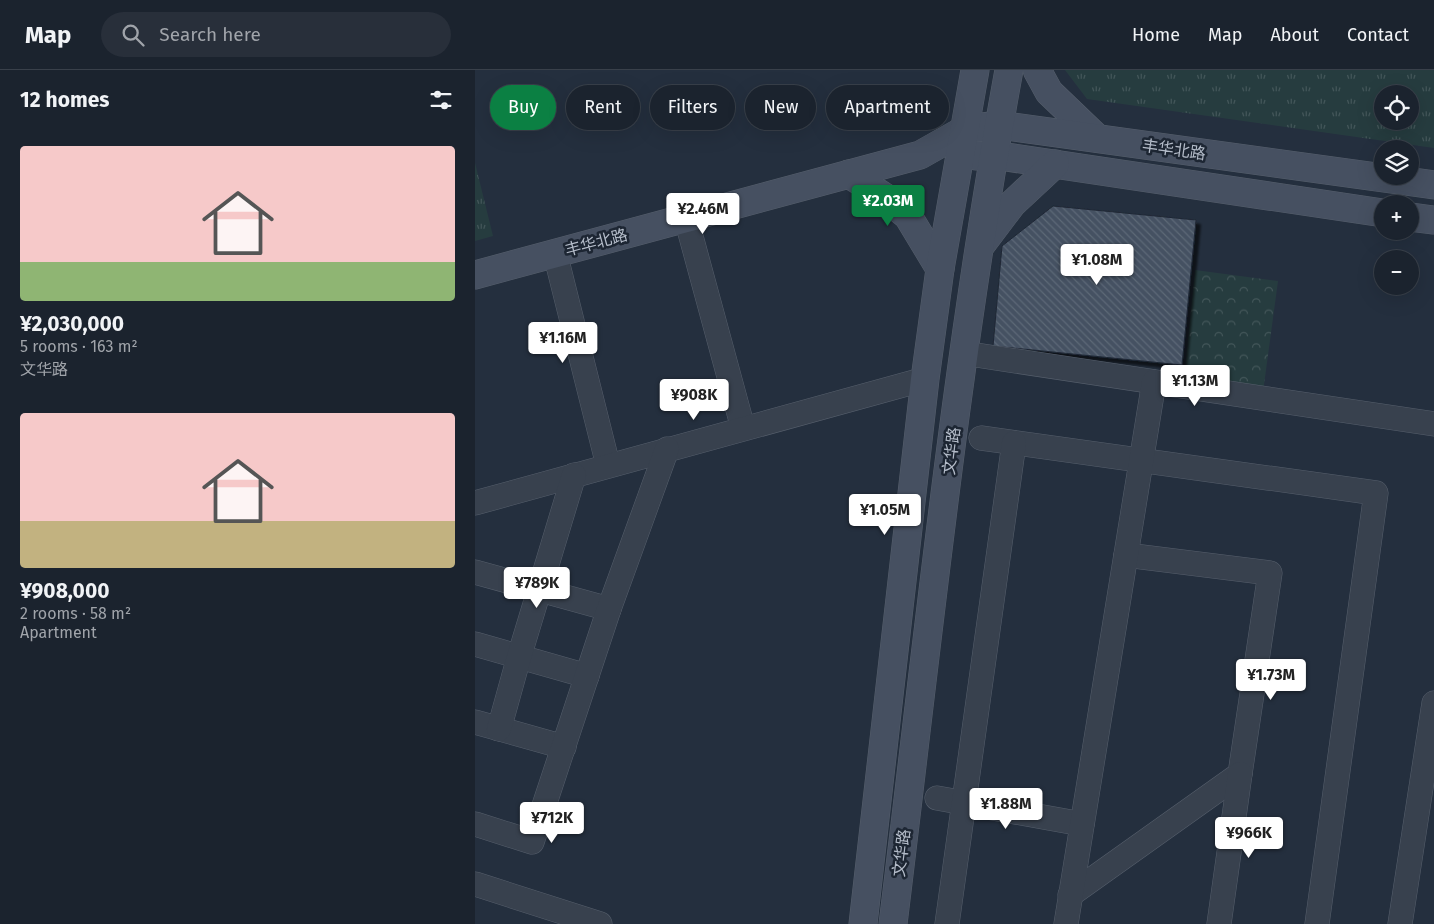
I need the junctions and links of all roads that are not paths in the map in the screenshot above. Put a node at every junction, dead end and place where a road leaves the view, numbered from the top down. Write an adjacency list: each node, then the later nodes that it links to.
1 (975, 70): 5 (street, 文华路)
2 (1009, 70): 4 (street, 文华路)
3 (1037, 70): 6 (street)
4 (999, 125): 5 (street, 丰华北路); 6 (street, 丰华北路); 8 (street, 文华路)
5 (966, 129): 7 (street, 丰华北路); 9 (street, 文华路)
6 (1097, 138): 12 (street, 丰华北路)
7 (920, 155): 9 (street, 丰华北路); 11 (street, 丰华北路)
8 (993, 155): 9 (street, 丰华北路); 10 (street, 丰华北路); 17 (street, 文华路)
9 (961, 156): 19 (street, 文华路)
10 (1055, 164): 13 (street, 丰华北路); 17 (street)
11 (849, 174): 14 (street, 丰华北路); 19 (street)
12 (1434, 185)
13 (1374, 212)
14 (686, 218): 18 (street, 丰华北路); 25 (street)
15 (1419, 218): 16 (street)
16 (1434, 220)
17 (979, 248): 21 (street, 文华路)
18 (555, 254): 20 (street, 丰华北路); 30 (street)
19 (940, 269): 22 (street, 文华路)
20 (475, 275)
21 (963, 353): 23 (street); 53 (street, 文华路)
22 (925, 378): 25 (street); 52 (street, 文华路)
23 (1155, 382): 24 (street); 29 (street)
24 (1434, 424)
25 (743, 428): 28 (street)
26 (981, 438): 27 (street)
27 (1014, 443): 29 (street); 46 (street)
28 (667, 448): 30 (street); 36 (street)
29 (1141, 461): 33 (street); 57 (street)
30 (608, 465): 31 (street)
31 (574, 474): 32 (street); 35 (street)
32 (475, 503)
33 (1126, 555): 44 (street); 48 (street)
34 (475, 572): 35 (street)
35 (539, 589): 36 (street); 38 (street)
36 (609, 609): 39 (street)
37 (475, 644): 38 (street)
38 (519, 657): 39 (street); 42 (street)
39 (587, 676): 43 (street)
40 (1434, 703): 58 (street)
41 (475, 722): 42 (street)
42 (499, 729): 43 (street)
43 (565, 747): 47 (street)
44 (1241, 774): 50 (street); 56 (street)
45 (937, 798): 46 (street)
46 (964, 803): 48 (street); 54 (street)
47 (475, 824)
48 (1082, 824): 50 (street)
49 (475, 884): 51 (street)
50 (1070, 896): 55 (street)
51 (600, 924)
52 (863, 924)
53 (893, 924)
54 (947, 924)
55 (1066, 924)
56 (1219, 924)
57 (1317, 924)
58 (1400, 924)

